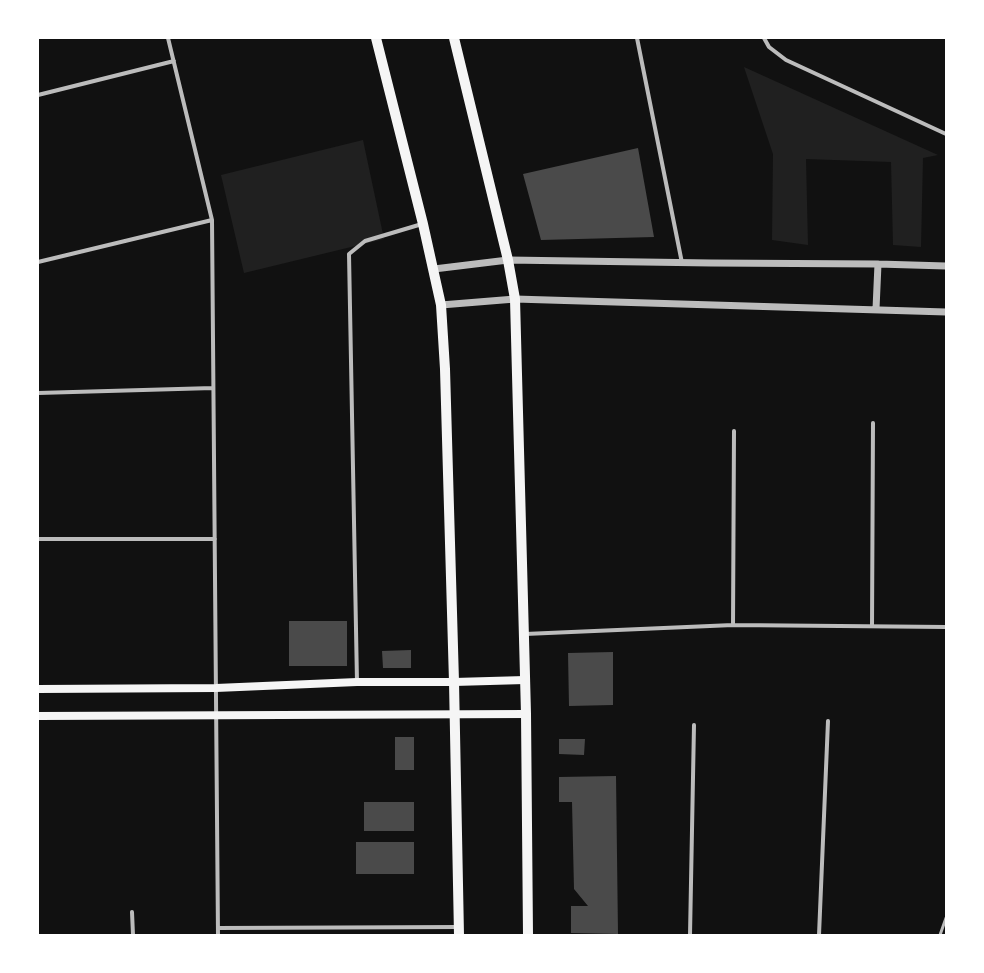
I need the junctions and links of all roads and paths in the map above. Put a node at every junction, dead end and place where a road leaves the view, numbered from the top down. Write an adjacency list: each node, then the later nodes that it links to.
1 (168, 38): 6 (street)
2 (376, 38): 10 (main road)
3 (454, 38): 11 (main road)
4 (637, 38): 13 (street)
5 (764, 38): 8 (street)
6 (174, 62): 7 (street); 9 (street)
7 (38, 95)
8 (946, 134)
9 (212, 220): 12 (street); 21 (street)
10 (423, 224): 16 (main road); 32 (street)
11 (508, 260): 13 (street); 16 (street); 17 (main road)
12 (38, 262)
13 (682, 263): 14 (street)
14 (878, 264): 15 (street); 19 (street)
15 (946, 266)
16 (434, 270): 18 (main road)
17 (515, 299): 18 (street); 19 (street); 30 (main road)
18 (441, 305): 33 (main road)
19 (876, 309): 20 (street)
20 (946, 312)
21 (213, 388): 22 (street); 26 (street)
22 (38, 393)
23 (873, 423): 28 (street)
24 (734, 431): 27 (street)
25 (38, 539): 26 (street)
26 (214, 539): 34 (street)
27 (733, 624): 28 (street); 30 (street)
28 (872, 626): 29 (street)
29 (946, 628)
30 (524, 634): 31 (main road)
31 (525, 680): 33 (main road); 37 (main road)
32 (357, 682): 33 (main road); 34 (main road)
33 (454, 682): 36 (main road)
34 (216, 688): 35 (main road); 38 (street)
35 (38, 689)
36 (455, 714): 37 (main road); 38 (main road); 45 (main road)
37 (526, 714): 48 (main road)
38 (216, 715): 39 (main road); 44 (street)
39 (38, 716)
40 (828, 721): 50 (street)
41 (694, 725): 49 (street)
42 (132, 912): 46 (street)
43 (946, 918): 51 (lane)
44 (218, 928): 45 (street); 47 (street)
45 (459, 931)
46 (133, 935)
47 (218, 935)
48 (528, 935)
49 (690, 935)
50 (819, 935)
51 (940, 935)

